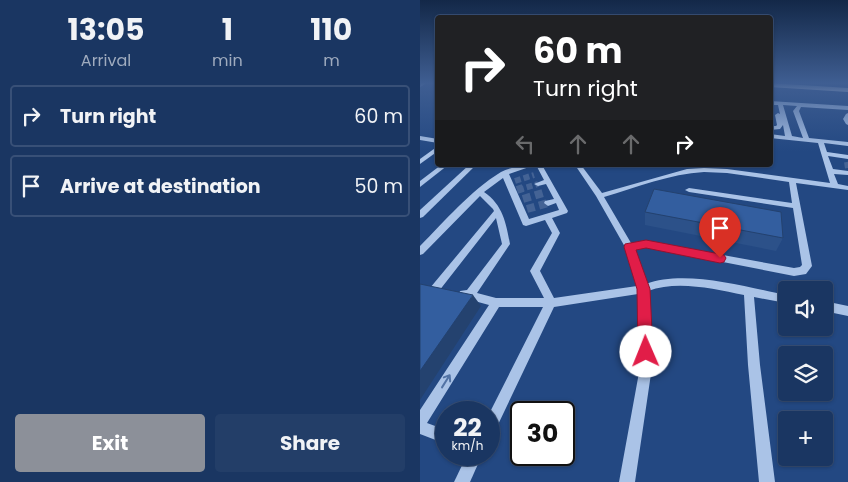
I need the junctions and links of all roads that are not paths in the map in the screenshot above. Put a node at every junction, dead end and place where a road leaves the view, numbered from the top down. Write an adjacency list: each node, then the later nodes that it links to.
1 (776, 105): 8 (street)
2 (776, 105): 9 (street)
3 (800, 105): 14 (street)
4 (808, 105): 5 (street)
5 (848, 108)
6 (848, 115): 7 (street)
7 (848, 122)
8 (786, 127): 10 (street); 12 (street)
9 (773, 129)
10 (773, 129)
11 (773, 136): 12 (street)
12 (789, 138): 14 (street)
13 (421, 139): 15 (street)
14 (807, 140): 16 (street)
15 (435, 141)
16 (820, 142): 17 (street); 19 (street)
17 (848, 144)
18 (435, 150): 21 (street)
19 (824, 153): 20 (street); 27 (street)
20 (847, 158)
21 (420, 162)
22 (442, 167): 34 (street)
23 (471, 167): 46 (street)
24 (519, 167): 28 (street)
25 (579, 167): 41 (street)
26 (541, 169): 30 (street); 32 (street)
27 (829, 170): 29 (street); 35 (street)
28 (505, 173): 39 (street); 47 (street)
29 (848, 173)
30 (534, 175)
31 (792, 180): 35 (street); 41 (street); 44 (street)
32 (548, 181): 33 (street); 37 (street)
33 (538, 184)
34 (420, 185)
35 (834, 186): 36 (street)
36 (848, 188)
37 (553, 190): 40 (street); 42 (street)
38 (689, 190): 44 (street)
39 (479, 192): 45 (street); 49 (street)
40 (543, 193)
41 (600, 196): 48 (street)
42 (558, 200): 43 (street); 47 (street)
43 (548, 203)
44 (796, 206): 48 (street)
45 (498, 210): 52 (street); 52 (street)
46 (420, 215)
47 (548, 217): 55 (street)
48 (629, 247): 50 (street)
49 (420, 252)
50 (644, 289): 51 (street); 55 (street); 64 (street)
51 (749, 292): 53 (street); 65 (street)
52 (469, 296): 54 (street)
53 (778, 297)
54 (496, 302): 55 (street); 59 (street, one-way to 54)
55 (551, 302): 58 (street)
56 (833, 308): 57 (street)
57 (848, 311)
58 (500, 406)
59 (420, 422)
60 (420, 427): 61 (street)
61 (435, 433)
62 (470, 466): 63 (street)
63 (462, 482)
64 (627, 482)
65 (767, 482)

